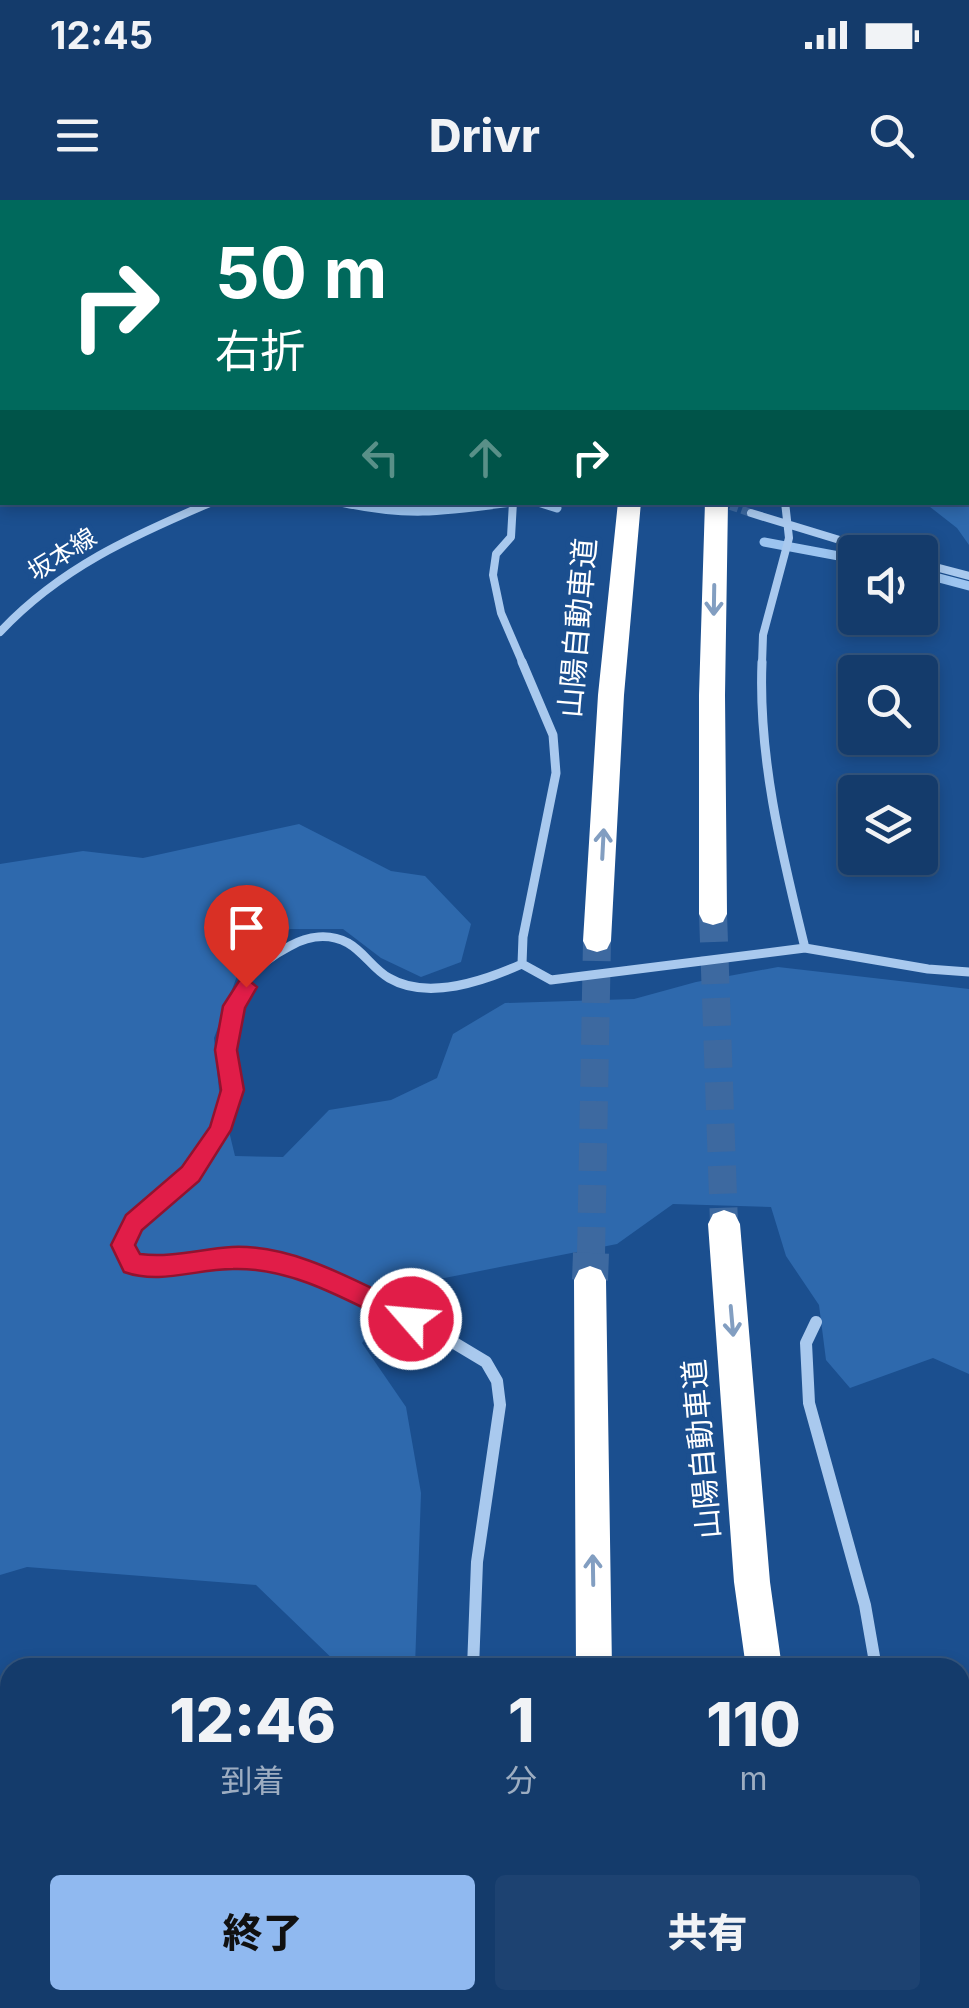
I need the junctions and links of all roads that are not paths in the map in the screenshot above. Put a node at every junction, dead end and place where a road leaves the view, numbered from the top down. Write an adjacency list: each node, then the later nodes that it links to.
1 (205, 505): 11 (street, 坂本線)
2 (630, 505): 13 (highway, 山陽自動車道, one-way to 2)
3 (717, 505): 12 (highway, one-way to 12)
4 (785, 505): 7 (street)
5 (512, 506): 15 (street)
6 (751, 513): 7 (street)
7 (790, 533): 8 (street); 14 (street)
8 (838, 543)
9 (938, 568): 10 (street)
10 (969, 576)
11 (0, 632)
12 (713, 914)
13 (598, 941)
14 (805, 948): 15 (street); 16 (street)
15 (522, 964): 20 (street)
16 (969, 972)
17 (724, 1224): 22 (highway, 山陽自動車道, one-way to 22)
18 (590, 1280): 21 (highway, one-way to 18)
19 (816, 1322): 23 (street)
20 (474, 1658)
21 (594, 1658)
22 (763, 1658)
23 (874, 1658)

